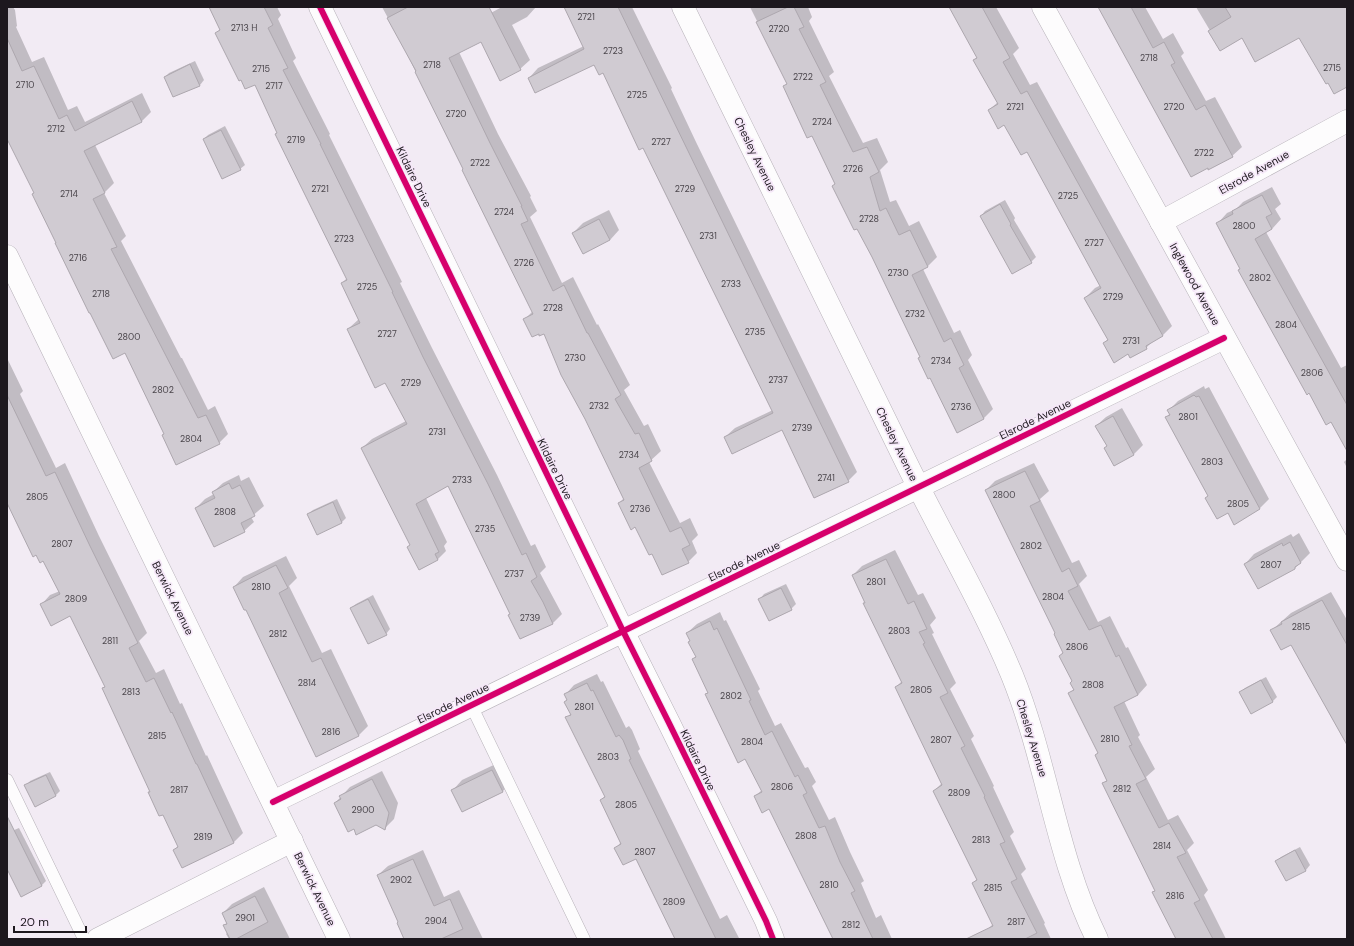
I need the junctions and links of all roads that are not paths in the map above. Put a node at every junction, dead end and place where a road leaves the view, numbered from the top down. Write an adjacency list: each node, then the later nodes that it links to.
1 (320, 7): 10 (street, Kildaire Drive)
2 (683, 7): 8 (street, Chesley Avenue)
3 (1043, 7): 5 (street, Inglewood Avenue)
4 (1347, 121): 5 (street, Elsrode Avenue)
5 (1161, 222): 7 (street, Inglewood Avenue)
6 (7, 256): 13 (street, Berwick Avenue)
7 (1224, 338): 8 (street, Elsrode Avenue); 9 (street, Inglewood Avenue)
8 (918, 487): 10 (street, Elsrode Avenue); 20 (street, Chesley Avenue)
9 (1347, 560)
10 (623, 631): 11 (street, Elsrode Avenue); 19 (street, Kildaire Drive)
11 (471, 705): 13 (street, Elsrode Avenue); 18 (lane)
12 (7, 780): 15 (lane)
13 (273, 802): 14 (street, Berwick Avenue)
14 (292, 841): 16 (street); 17 (street, Berwick Avenue)
15 (84, 939)
16 (98, 939)
17 (340, 939)
18 (584, 939)
19 (773, 939)
20 (1097, 939)

